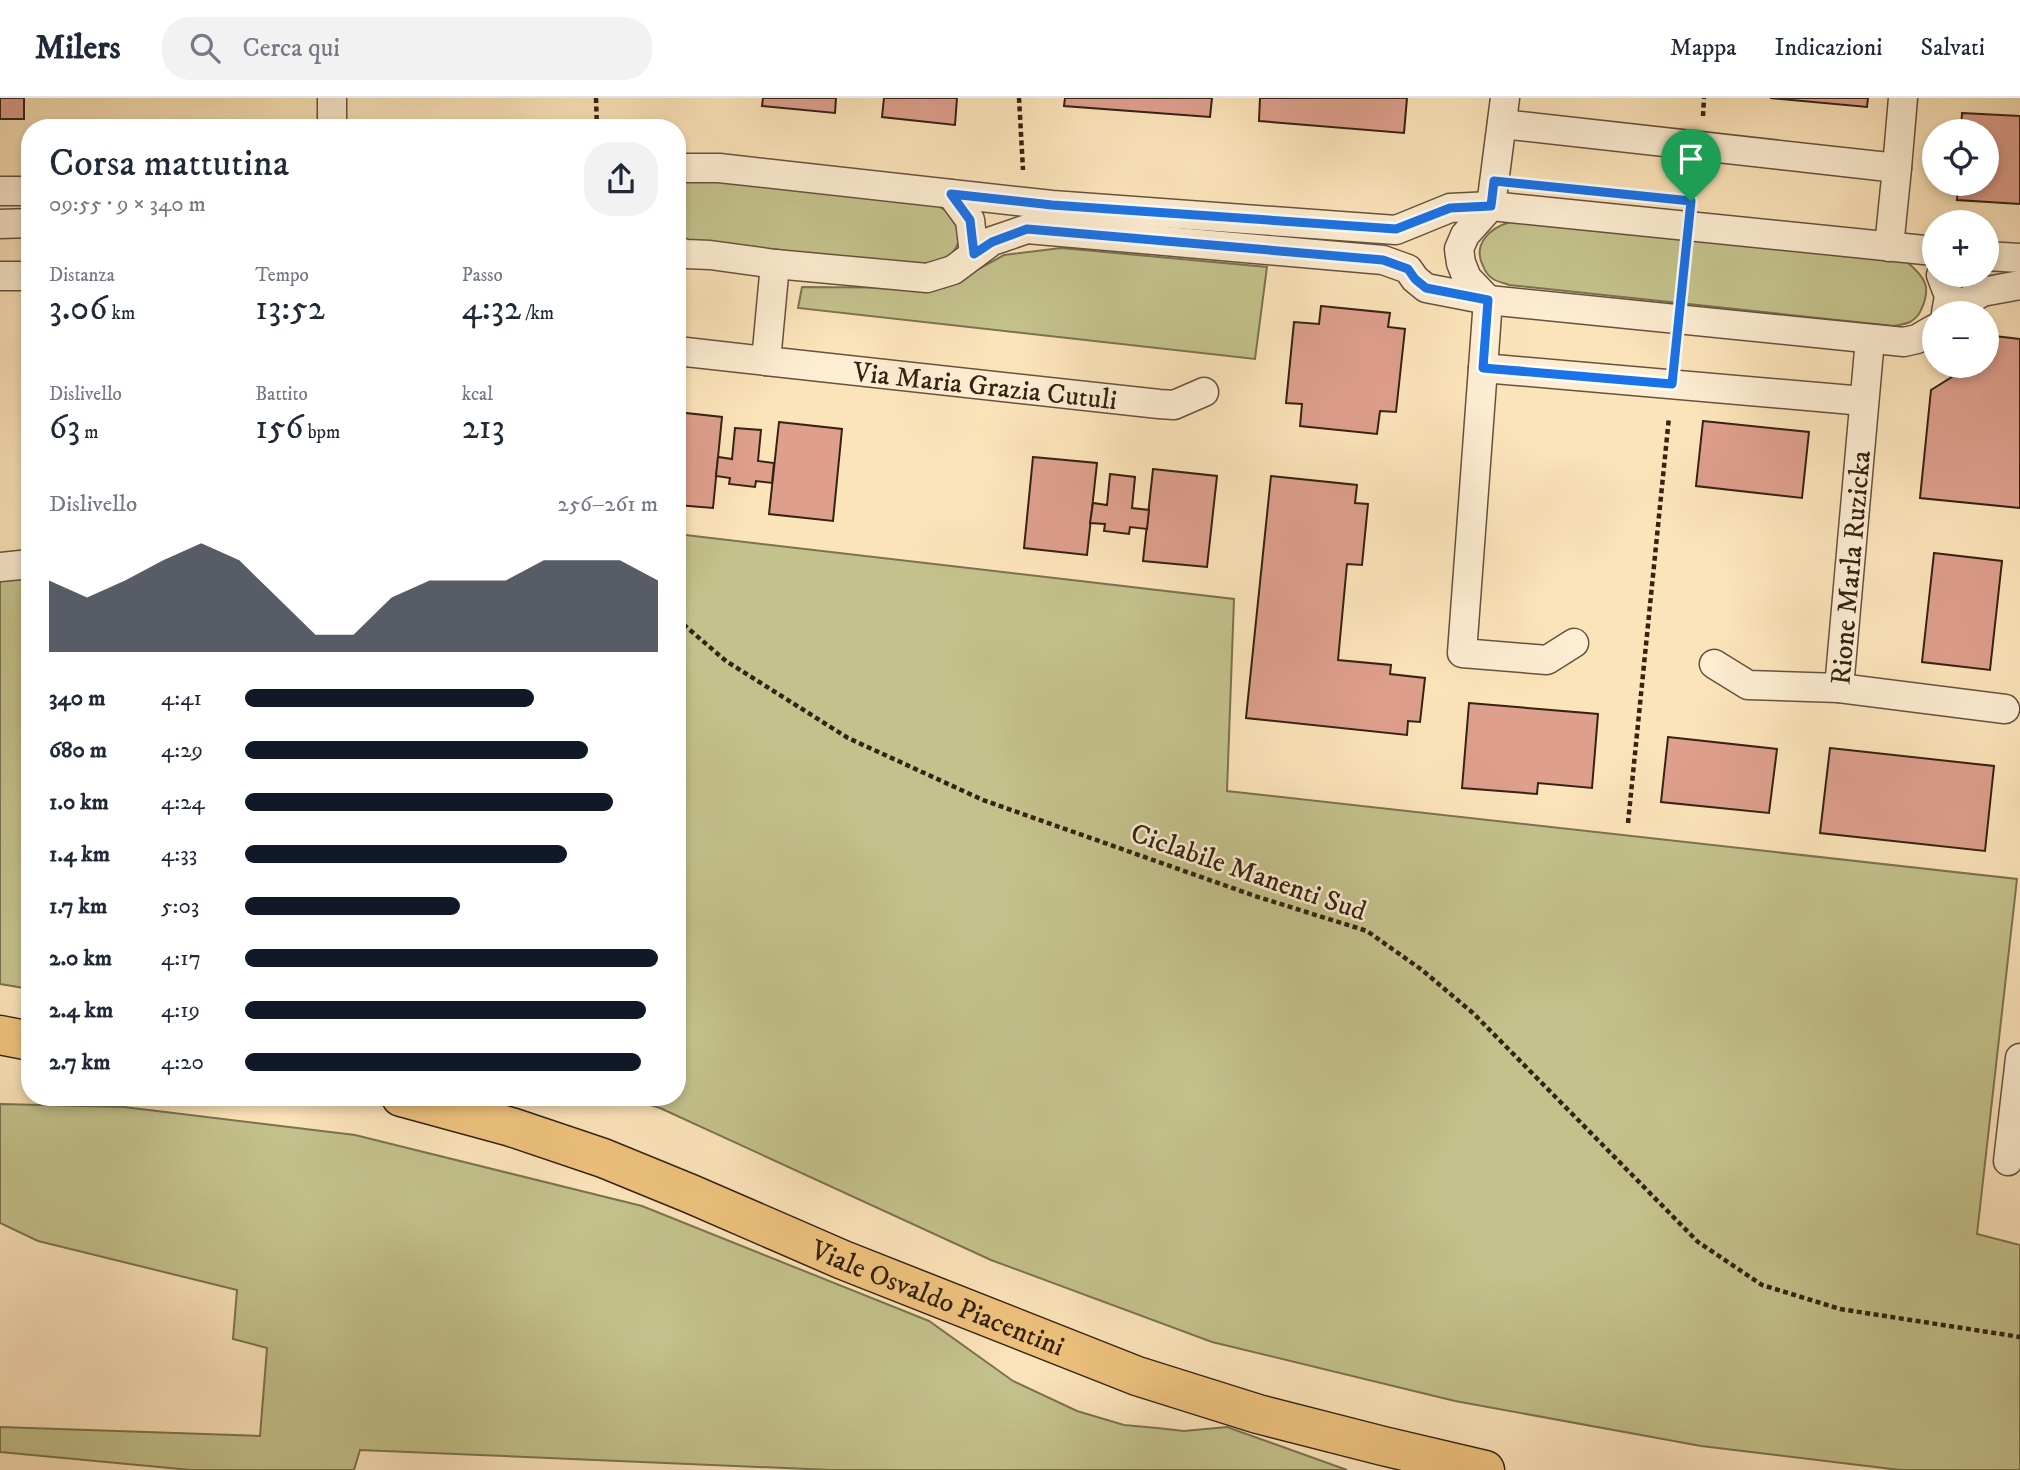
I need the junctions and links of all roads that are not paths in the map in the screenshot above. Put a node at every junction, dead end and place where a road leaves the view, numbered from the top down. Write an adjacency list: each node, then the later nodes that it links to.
1 (332, 98): 4 (street)
2 (1903, 98): 6 (street)
3 (1504, 111): 6 (street); 10 (street)
4 (332, 119)
5 (686, 167): 9 (street)
6 (1897, 168): 13 (street)
7 (0, 191): 8 (street)
8 (21, 191)
9 (951, 194): 10 (street); 16 (street)
10 (1491, 206): 13 (street); 23 (street)
11 (21, 223): 12 (street)
12 (0, 224)
13 (1889, 247): 14 (street)
14 (1922, 253)
15 (686, 254): 19 (street)
16 (974, 254): 19 (street); 23 (street)
17 (1999, 257): 18 (street)
18 (2020, 258)
19 (775, 264): 28 (street)
20 (0, 276): 21 (street)
21 (21, 276)
22 (2020, 285): 24 (street)
23 (1488, 300): 26 (street); 29 (street)
24 (1968, 301)
25 (1922, 337): 26 (street)
26 (1870, 339): 31 (street, Rione Marla Ruzicka)
27 (686, 352): 28 (street, Via Maria Grazia Cutuli)
28 (766, 361): 30 (street, Via Maria Grazia Cutuli)
29 (1483, 368): 31 (street); 34 (street)
30 (1205, 392)
31 (1864, 401): 36 (street, Rione Marla Ruzicka)
32 (21, 565): 33 (street)
33 (0, 566)
34 (1574, 643)
35 (1714, 664): 36 (street, Rione Marla Ruzicka)
36 (1839, 688): 37 (street)
37 (2005, 709)
38 (0, 1035): 39 (main road)
39 (21, 1039)
40 (21, 1058): 42 (main road)
41 (2020, 1058): 44 (street)
42 (0, 1059)
43 (434, 1106): 45 (main road, Viale Osvaldo Piacentini)
44 (2008, 1161)
45 (1485, 1470)

